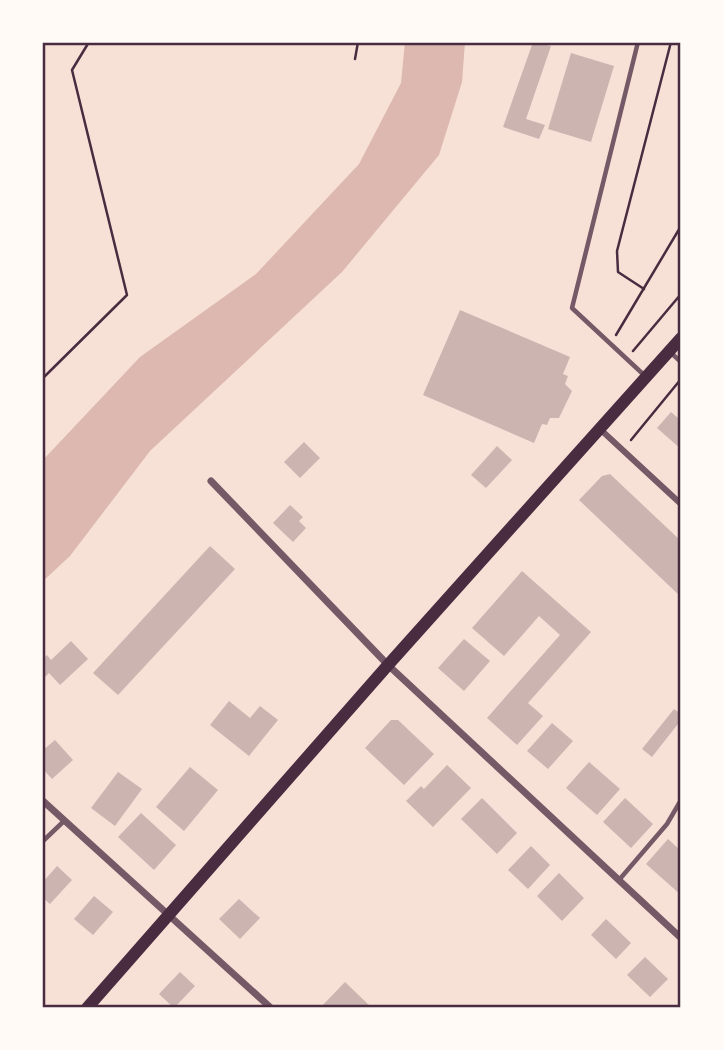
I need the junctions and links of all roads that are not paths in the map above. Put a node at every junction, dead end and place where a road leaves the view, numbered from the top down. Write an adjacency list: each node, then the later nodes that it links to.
1 (638, 42): 5 (lane)
2 (681, 338): 3 (main road)
3 (669, 351): 4 (lane); 5 (main road)
4 (681, 362)
5 (647, 378): 6 (main road)
6 (601, 430): 8 (street); 9 (main road)
7 (211, 481): 9 (street)
8 (681, 503)
9 (388, 665): 14 (street); 15 (main road)
10 (42, 800): 12 (street)
11 (681, 800): 14 (lane)
12 (65, 820): 13 (lane); 15 (street)
13 (42, 842)
14 (619, 880): 16 (street)
15 (169, 916): 17 (main road); 18 (street)
16 (681, 938)
17 (87, 1008)
18 (271, 1008)

